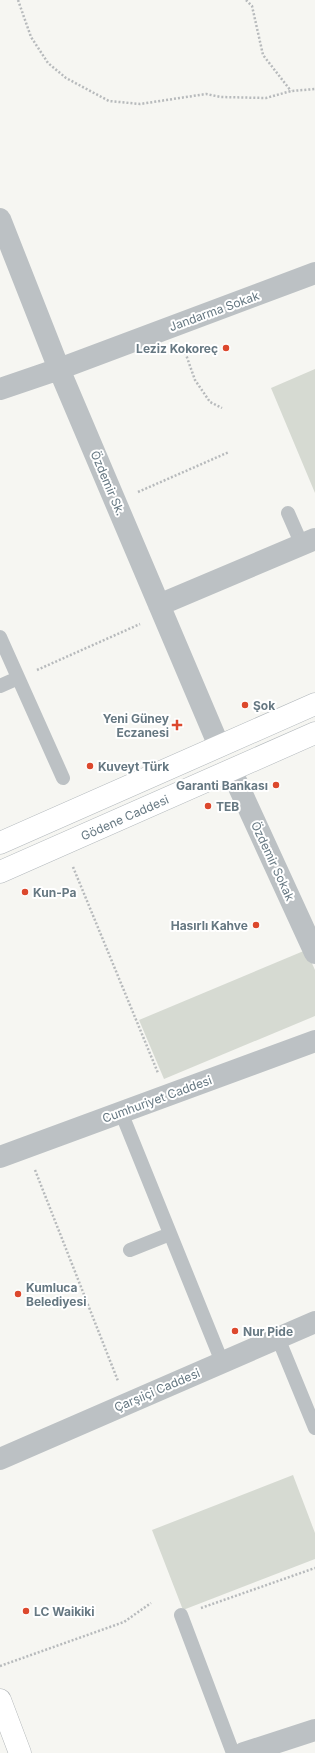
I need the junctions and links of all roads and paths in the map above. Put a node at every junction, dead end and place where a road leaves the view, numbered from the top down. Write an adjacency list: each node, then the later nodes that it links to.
1 (18, 0): 4 (path)
2 (246, 0): 4 (path)
3 (315, 89): 4 (path)
4 (291, 91)
5 (0, 219): 8 (street, Özdemir Sk.)
6 (315, 273): 7 (street, Jandarma Sokak)
7 (175, 326): 8 (street, Jandarma Sokak); 10 (path)
8 (59, 369): 9 (street, Jandarma Sokak); 12 (street, Özdemir Sk.)
9 (0, 389)
10 (222, 408)
11 (229, 452): 12 (path)
12 (115, 501): 15 (street, Özdemir Sk.)
13 (288, 514): 14 (lane)
14 (308, 542): 15 (street)
15 (161, 609): 17 (path); 21 (street, Özdemir Sk.)
16 (0, 637): 17 (lane)
17 (18, 678): 18 (lane); 23 (lane)
18 (0, 686)
19 (315, 704): 21 (main road)
20 (315, 733): 22 (main road, Gödene Caddesi)
21 (219, 746): 24 (main road)
22 (231, 770): 25 (main road, Gödene Caddesi); 27 (street, Özdemir Sokak)
23 (63, 778)
24 (0, 843)
25 (63, 844): 26 (main road, Gödene Caddesi); 29 (path)
26 (0, 872)
27 (315, 953)
28 (315, 1041): 29 (street, Cumhuriyet Caddesi)
29 (168, 1095): 30 (street, Cumhuriyet Caddesi)
30 (121, 1112): 31 (street, Cumhuriyet Caddesi); 33 (lane)
31 (26, 1147): 32 (street, Cumhuriyet Caddesi); 38 (path)
32 (0, 1157)
33 (170, 1234): 34 (lane); 37 (lane)
34 (130, 1250)
35 (315, 1322): 36 (street, Çarşıiçi Caddesi)
36 (278, 1338): 37 (street, Çarşıiçi Caddesi); 39 (lane)
37 (222, 1362): 38 (street, Çarşıiçi Caddesi)
38 (127, 1404): 40 (street, Çarşıiçi Caddesi)
39 (315, 1428)
40 (0, 1459)
41 (315, 1568): 43 (path)
42 (151, 1603): 44 (path)
43 (181, 1615): 48 (lane)
44 (0, 1666)
45 (0, 1700): 47 (main road)
46 (315, 1730): 49 (street)
47 (20, 1753)
48 (233, 1753)
49 (244, 1753)

